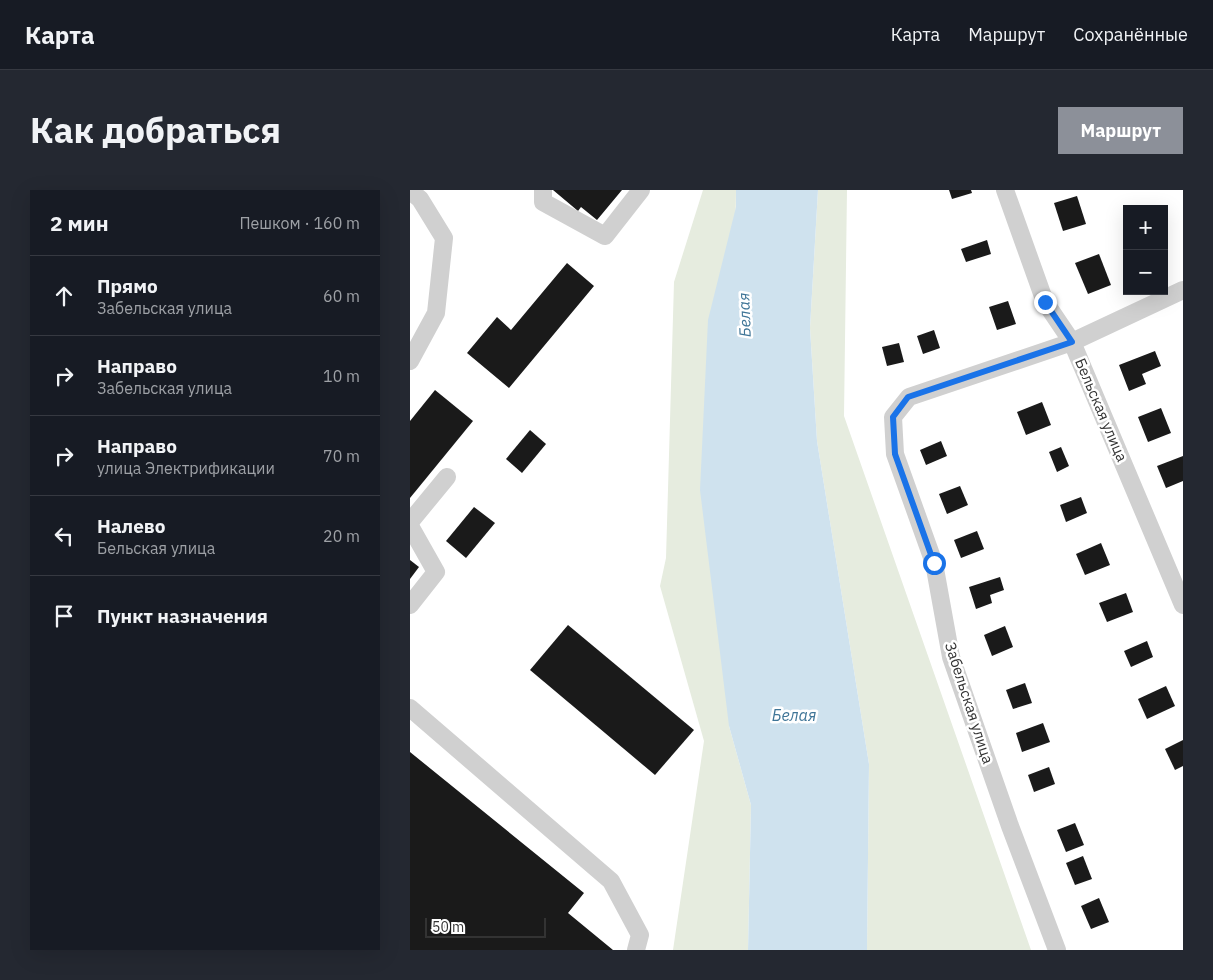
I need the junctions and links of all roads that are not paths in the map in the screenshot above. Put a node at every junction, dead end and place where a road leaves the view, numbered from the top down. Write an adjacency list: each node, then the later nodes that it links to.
1 (543, 190): 2 (street)
2 (641, 190)
3 (1005, 190): 6 (street, Бельская улица)
4 (410, 192): 7 (street)
5 (1183, 290): 6 (street)
6 (1072, 342): 11 (street, Бельская улица); 14 (street, Забельская улица)
7 (410, 360)
8 (447, 477): 9 (street)
9 (410, 524): 10 (street)
10 (410, 605)
11 (1183, 605)
12 (410, 708): 13 (street)
13 (636, 950)
14 (1057, 950)

